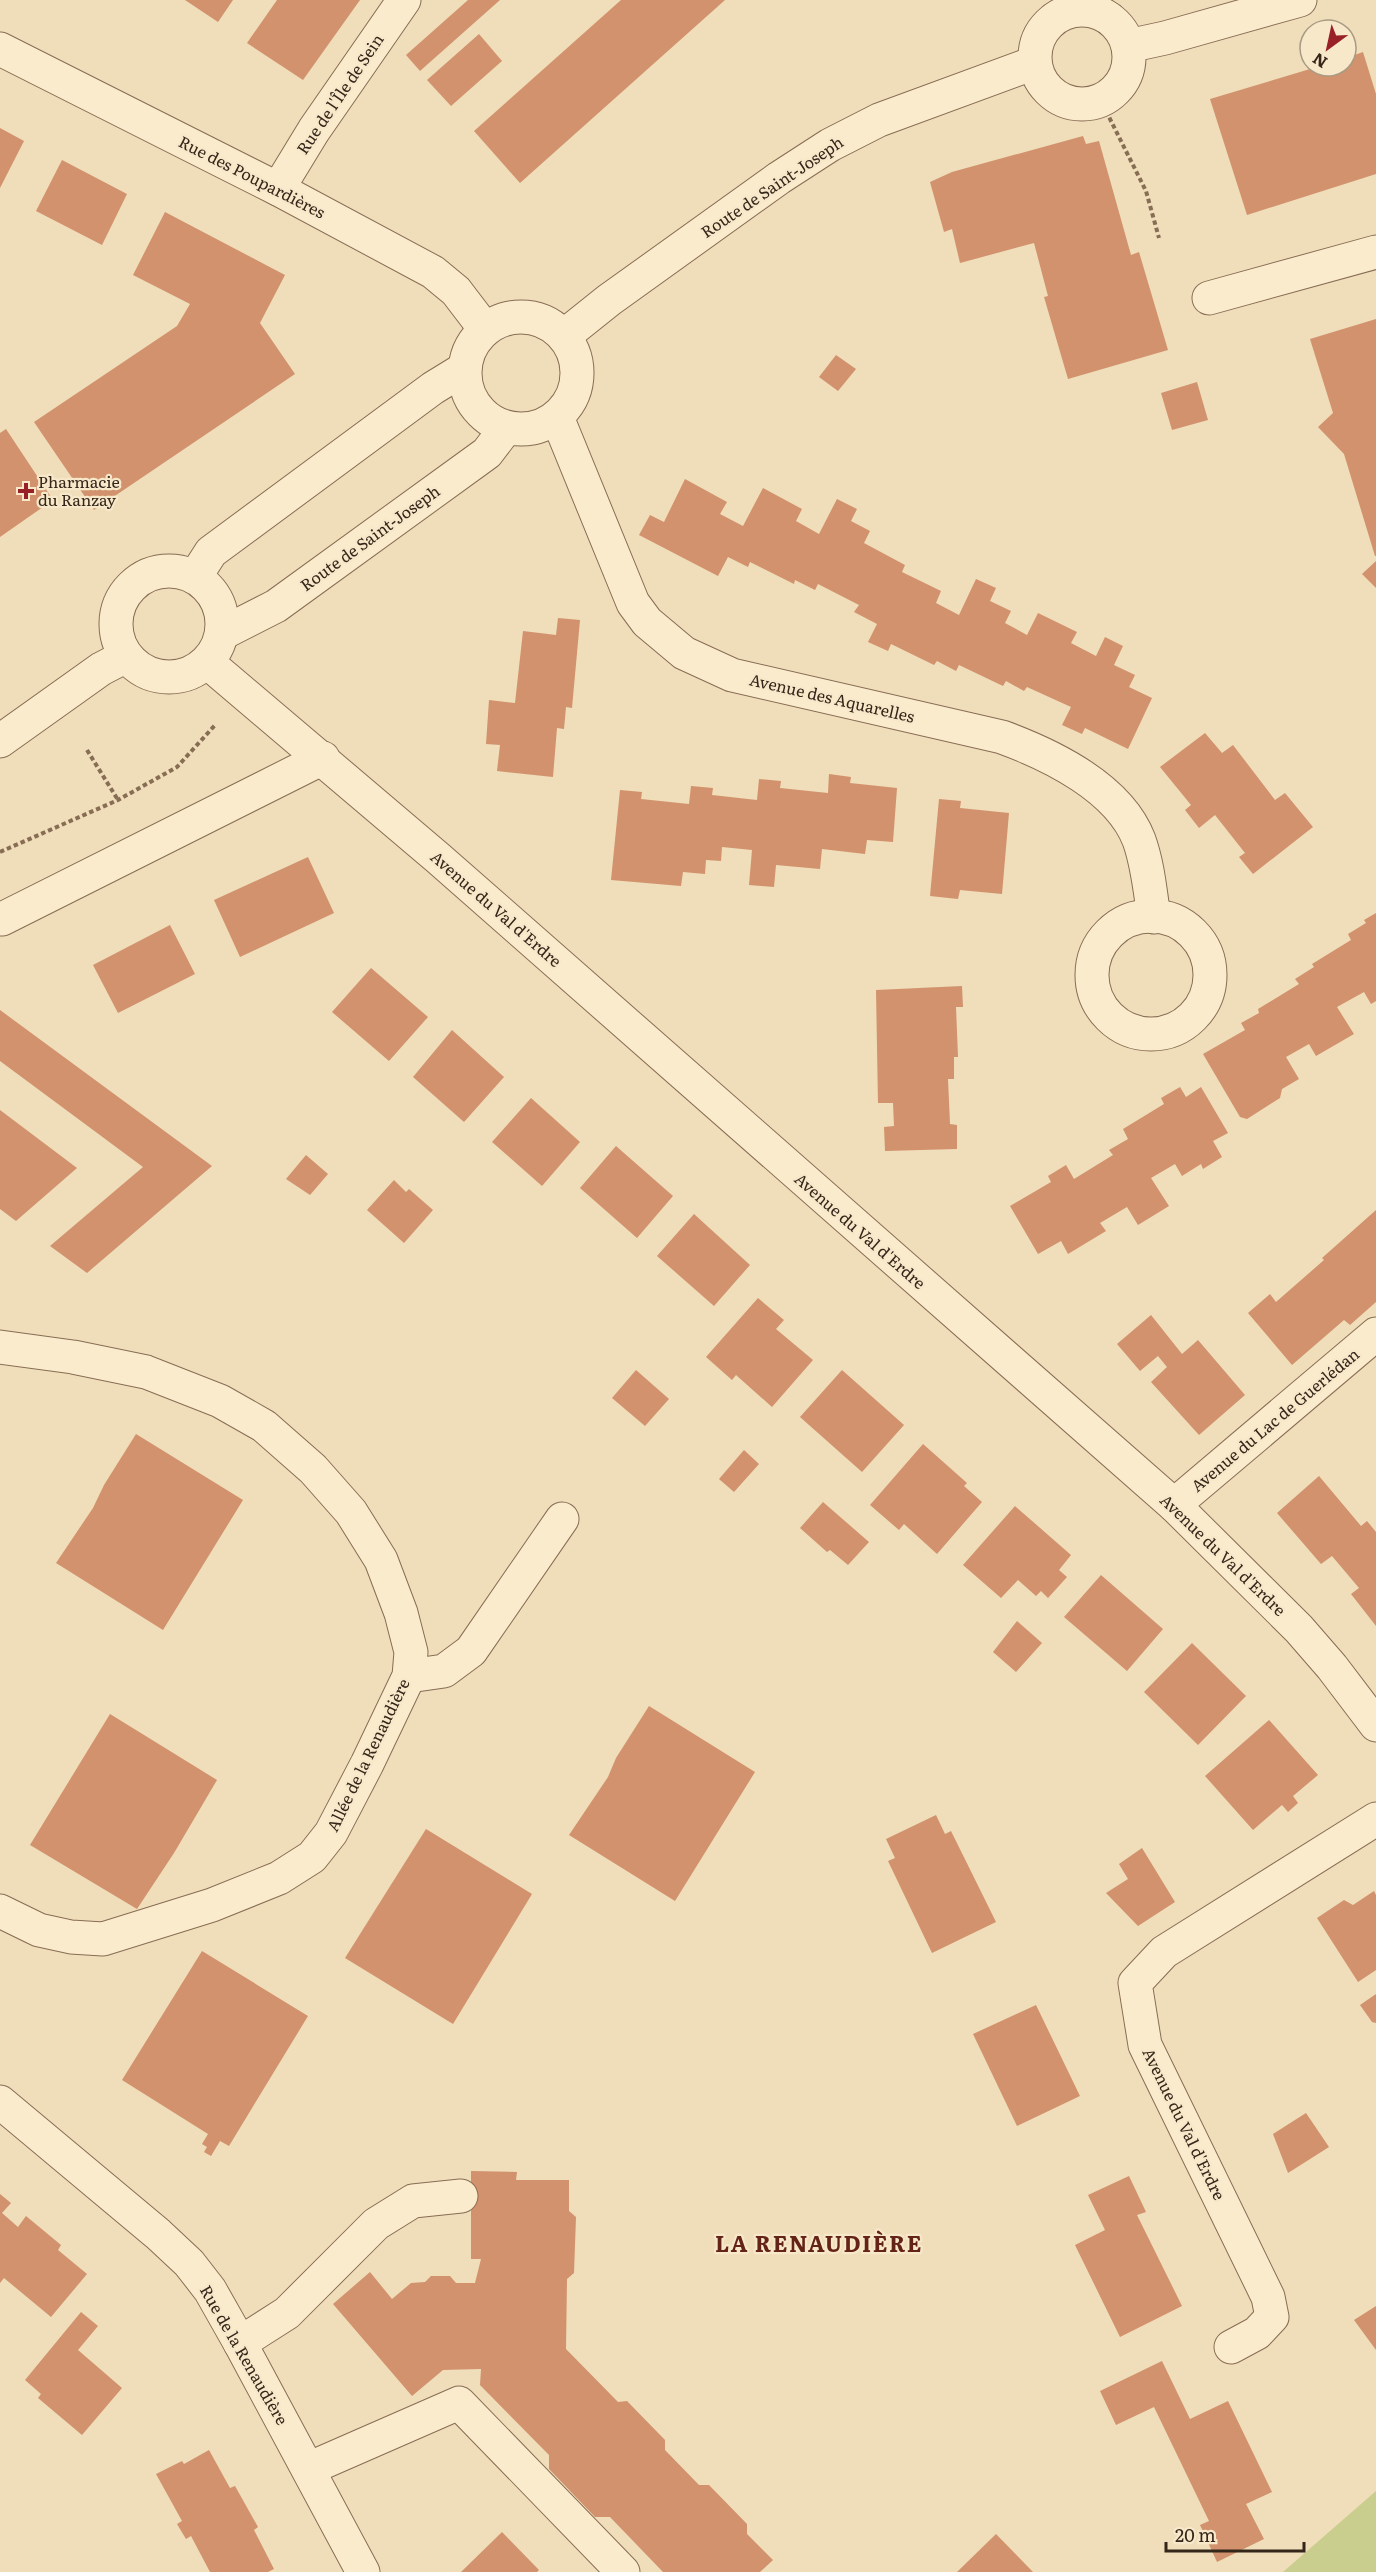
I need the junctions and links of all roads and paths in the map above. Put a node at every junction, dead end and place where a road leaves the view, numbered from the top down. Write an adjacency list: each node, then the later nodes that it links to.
1 (404, 0): 8 (street, Rue de l'Île de Sein)
2 (1300, 0): 4 (street)
3 (1065, 6): 4 (street); 6 (street)
4 (1128, 46): 6 (street)
5 (0, 49): 8 (street, Rue des Poupardières)
6 (1034, 63): 13 (street, Route de Saint-Joseph)
7 (1106, 111): 9 (path)
8 (278, 189): 12 (street, Rue des Poupardières)
9 (1159, 238)
10 (1376, 252): 11 (street)
11 (1209, 298)
12 (485, 329): 13 (street); 14 (street)
13 (564, 336): 15 (street)
14 (464, 369): 16 (street); 17 (street)
15 (557, 417): 16 (street); 27 (street, Avenue des Aquarelles)
16 (506, 428): 18 (street, Route de Saint-Joseph)
17 (195, 577): 18 (street); 19 (street)
18 (222, 633): 20 (street)
19 (126, 656): 20 (street); 22 (street)
20 (207, 662): 24 (street, Avenue du Val d'Erdre)
21 (216, 724): 25 (path)
22 (0, 741)
23 (87, 750): 25 (path)
24 (323, 758): 28 (street); 31 (street, Avenue du Val d'Erdre)
25 (118, 800): 26 (path)
26 (0, 852)
27 (1154, 917)
28 (2, 919)
29 (1376, 1334): 31 (street, Avenue du Lac de Guerlédan)
30 (0, 1347): 33 (street, Allée de la Renaudière)
31 (1174, 1505): 34 (street, Avenue du Val d'Erdre)
32 (562, 1519): 33 (street)
33 (409, 1676): 36 (street, Allée de la Renaudière)
34 (1376, 1725)
35 (1376, 1819): 40 (street, Avenue du Val d'Erdre)
36 (0, 1911)
37 (0, 2102): 39 (street, Rue de la Renaudière)
38 (461, 2196): 39 (street)
39 (240, 2343): 41 (street, Rue de la Renaudière)
40 (1231, 2347)
41 (308, 2469): 42 (street, Rue de la Renaudière); 43 (street)
42 (363, 2572)
43 (623, 2572)

